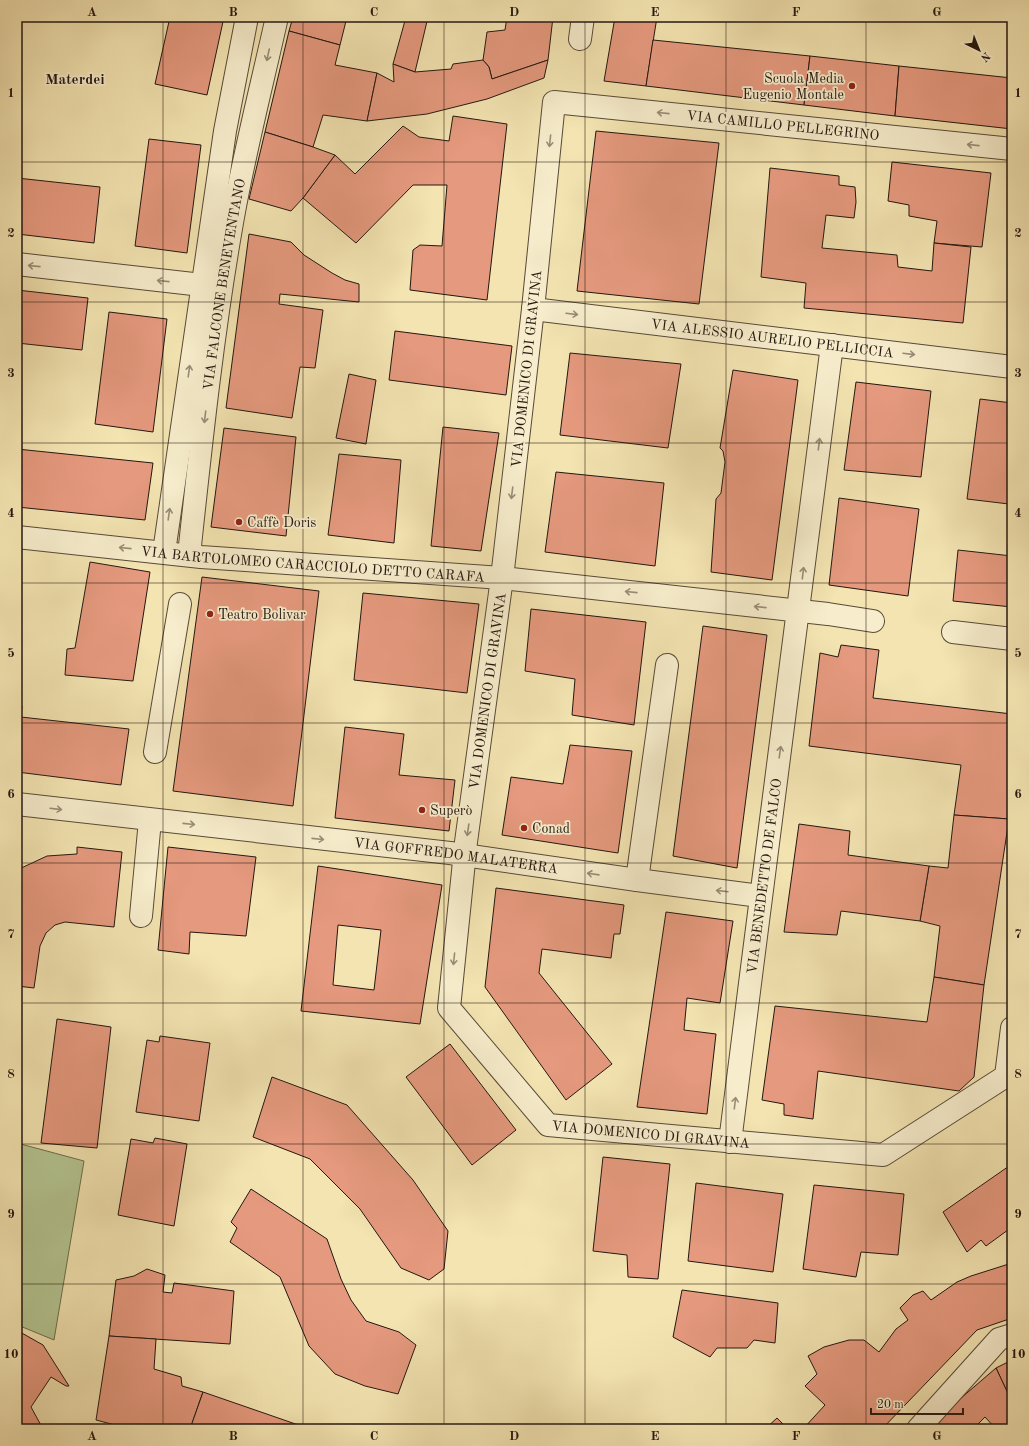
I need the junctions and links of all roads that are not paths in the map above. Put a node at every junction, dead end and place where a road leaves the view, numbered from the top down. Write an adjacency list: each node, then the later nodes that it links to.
1 (247, 17): 8 (street, VIA FALCONE BENEVENTANO)
2 (277, 17): 14 (street, VIA FALCONE BENEVENTANO, one-way to 14)
3 (583, 17): 4 (street)
4 (580, 40)
5 (554, 102): 6 (street, VIA CAMILLO PELLEGRINO, one-way to 5); 9 (street, VIA DOMENICO DI GRAVINA, one-way to 9)
6 (1012, 149)
7 (17, 264): 8 (street, one-way to 7)
8 (202, 285): 13 (street, VIA FALCONE BENEVENTANO, one-way to 8)
9 (533, 309): 10 (street, VIA ALESSIO AURELIO PELLICCIA, one-way to 10); 15 (street, VIA DOMENICO DI GRAVINA, one-way to 15)
10 (832, 345): 11 (street, VIA ALESSIO AURELIO PELLICCIA, one-way to 11); 17 (street, VIA BENEDETTO DE FALCO, one-way to 10)
11 (1012, 367)
12 (17, 537): 13 (street, VIA BARTOLOMEO CARACCIOLO DETTO CARAFA, one-way to 12)
13 (164, 552): 14 (street, VIA BARTOLOMEO CARACCIOLO DETTO CARAFA)
14 (189, 556): 15 (street, VIA BARTOLOMEO CARACCIOLO DETTO CARAFA)
15 (502, 578): 17 (street, VIA BARTOLOMEO CARACCIOLO DETTO CARAFA, one-way to 15); 25 (street, VIA DOMENICO DI GRAVINA, one-way to 25)
16 (180, 604): 22 (street)
17 (799, 611): 18 (street, VIA BARTOLOMEO CARACCIOLO DETTO CARAFA); 27 (street, VIA BENEDETTO DE FALCO, one-way to 17)
18 (873, 621)
19 (953, 632): 20 (street)
20 (1012, 639)
21 (667, 665): 26 (street)
22 (155, 752)
23 (17, 804): 24 (street, VIA GOFFREDO MALATERRA, one-way to 24)
24 (150, 820): 25 (street, VIA GOFFREDO MALATERRA, one-way to 25); 28 (street)
25 (465, 855): 26 (street, VIA GOFFREDO MALATERRA, one-way to 25); 30 (street, VIA DOMENICO DI GRAVINA, one-way to 30)
26 (638, 880): 27 (street, VIA GOFFREDO MALATERRA, one-way to 26)
27 (760, 896): 30 (street, VIA BENEDETTO DE FALCO, one-way to 27)
28 (141, 916)
29 (1012, 1028): 30 (street, VIA DOMENICO DI GRAVINA)
30 (730, 1142)
31 (1012, 1335): 32 (street)
32 (918, 1429)

